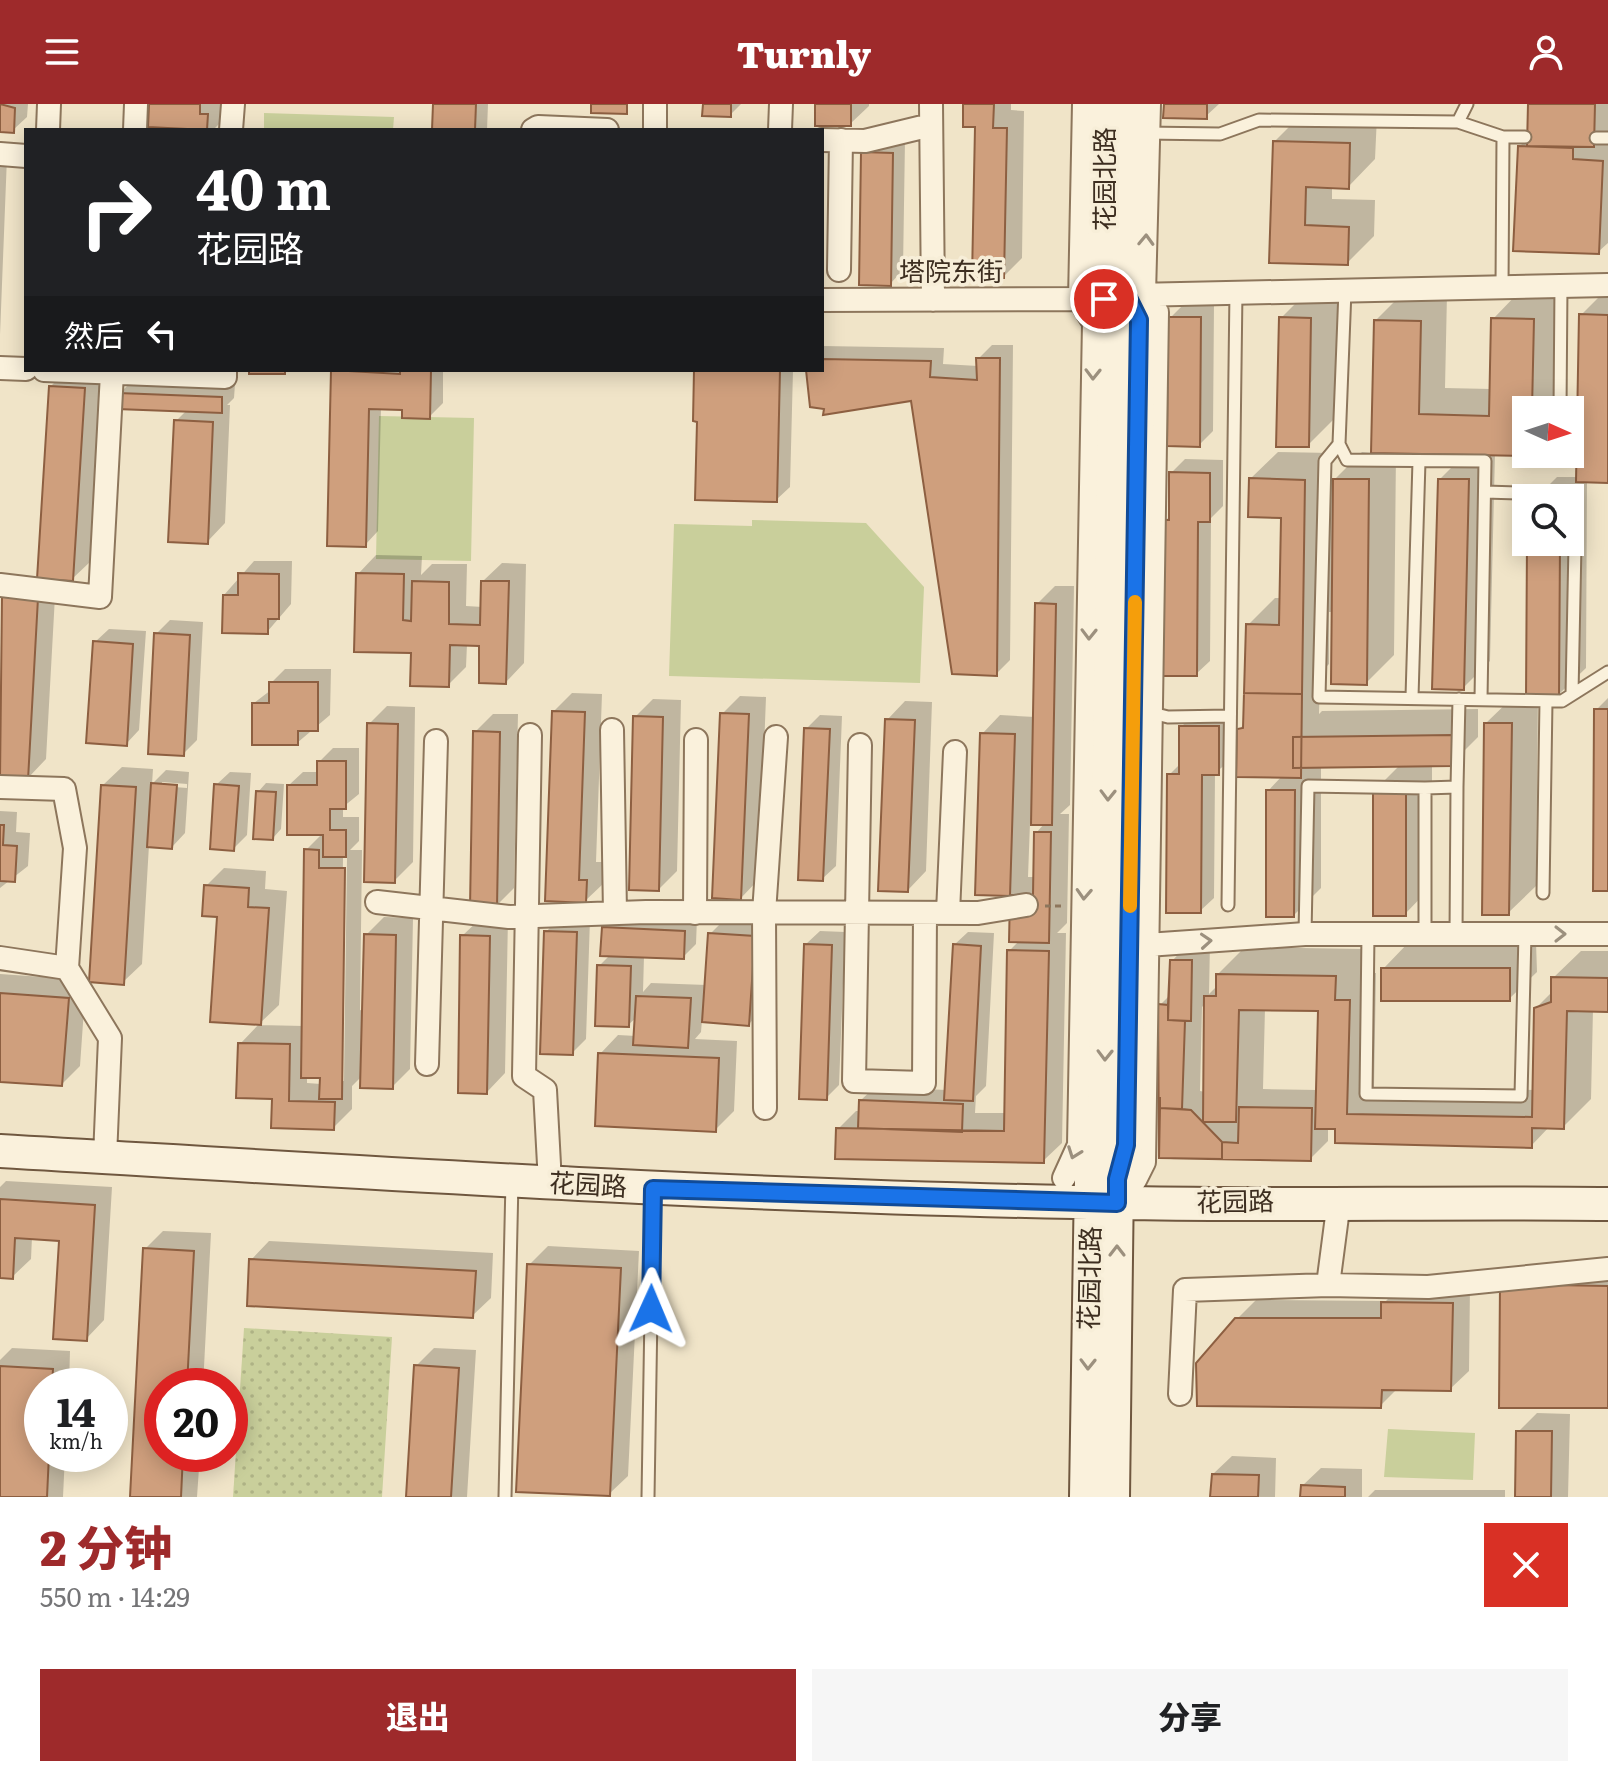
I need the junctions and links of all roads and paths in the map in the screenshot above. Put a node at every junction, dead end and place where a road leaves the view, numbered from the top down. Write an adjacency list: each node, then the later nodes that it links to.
1 (49, 104): 13 (street)
2 (136, 104): 14 (street)
3 (233, 104): 15 (street)
4 (655, 104): 18 (street)
5 (781, 104): 19 (street)
6 (1084, 104): 31 (street)
7 (1105, 104): 31 (street, 花园北路)
8 (1149, 104): 12 (street)
9 (1467, 104): 11 (lane)
10 (931, 114): 22 (street); 33 (street)
11 (1458, 122): 12 (lane); 20 (lane)
12 (1138, 123): 31 (street, 花园北路, one-way to 12)
13 (48, 128)
14 (135, 128)
15 (231, 128)
16 (536, 128): 17 (street)
17 (557, 128)
18 (655, 128)
19 (780, 128)
20 (1503, 137): 21 (lane); 28 (lane)
21 (1525, 137)
22 (832, 140): 25 (street)
23 (0, 154): 24 (street)
24 (24, 156)
25 (839, 270)
26 (1561, 285): 27 (street, 塔院东街); 28 (street, 塔院东街); 39 (lane)
27 (1608, 285)
28 (1502, 286): 29 (street, 塔院东街)
29 (1345, 290): 30 (street, 塔院东街); 40 (lane)
30 (1236, 291): 31 (street, 塔院东街); 51 (lane)
31 (1114, 297): 33 (street, 塔院东街); 50 (street, 花园北路); 87 (street, one-way to 87); 91 (street, 花园北路, one-way to 91)
32 (824, 300): 33 (street, 塔院东街)
33 (933, 300)
34 (0, 368): 35 (street)
35 (24, 369)
36 (89, 372): 38 (street)
37 (225, 372): 38 (street)
38 (112, 373): 43 (street)
39 (1560, 396)
40 (1339, 444): 41 (lane); 46 (lane)
41 (1419, 461): 42 (lane); 46 (lane)
42 (1485, 492): 45 (lane); 48 (lane)
43 (0, 585)
44 (1608, 672): 45 (lane)
45 (1572, 694): 49 (lane)
46 (1412, 697): 47 (lane)
47 (1459, 699): 48 (lane); 60 (lane)
48 (1481, 699): 49 (lane)
49 (1546, 701): 62 (lane)
50 (1142, 712): 51 (lane); 80 (street, 花园北路)
51 (1230, 716): 65 (lane)
52 (612, 730): 67 (street)
53 (530, 735): 73 (street)
54 (776, 737): 69 (street)
55 (696, 740): 68 (street)
56 (436, 741): 66 (street)
57 (860, 745): 70 (street)
58 (955, 752): 72 (street)
59 (0, 787): 82 (street)
60 (1457, 787): 61 (lane); 77 (lane)
61 (1425, 788): 74 (lane); 76 (lane)
62 (1543, 893)
63 (377, 902): 66 (street)
64 (1026, 905): 72 (street)
65 (1228, 905)
66 (431, 908): 73 (street); 83 (street)
67 (615, 913): 68 (street); 73 (street)
68 (695, 913): 69 (street)
69 (764, 913): 70 (street); 84 (street)
70 (856, 913): 71 (street); 71 (street)
71 (925, 913): 72 (street)
72 (948, 913)
73 (529, 916): 89 (street)
74 (1305, 934): 75 (street); 80 (street, one-way to 74)
75 (1368, 934): 76 (street); 78 (lane)
76 (1425, 934): 77 (street)
77 (1456, 934): 78 (street)
78 (1525, 934): 79 (street, one-way to 79)
79 (1608, 934)
80 (1138, 942): 91 (street, 花园北路)
81 (0, 958): 82 (street)
82 (67, 968): 86 (street)
83 (427, 1064)
84 (765, 1108)
85 (0, 1151): 86 (street, 花园路)
86 (105, 1157): 88 (street, 花园路)
87 (1064, 1178)
88 (512, 1181): 89 (street, 花园路); 97 (lane)
89 (550, 1183): 90 (street, 花园路)
90 (653, 1189): 91 (street, 花园路); 98 (lane)
91 (1114, 1195): 92 (street, 花园路); 99 (street, 花园北路, one-way to 99); 100 (street, 花园北路, one-way to 91)
92 (1339, 1201): 93 (street, 花园路); 95 (street)
93 (1608, 1204)
94 (1608, 1269): 95 (street)
95 (1328, 1285): 96 (street)
96 (1180, 1394)
97 (505, 1497)
98 (648, 1497)
99 (1086, 1497)
100 (1113, 1497)

